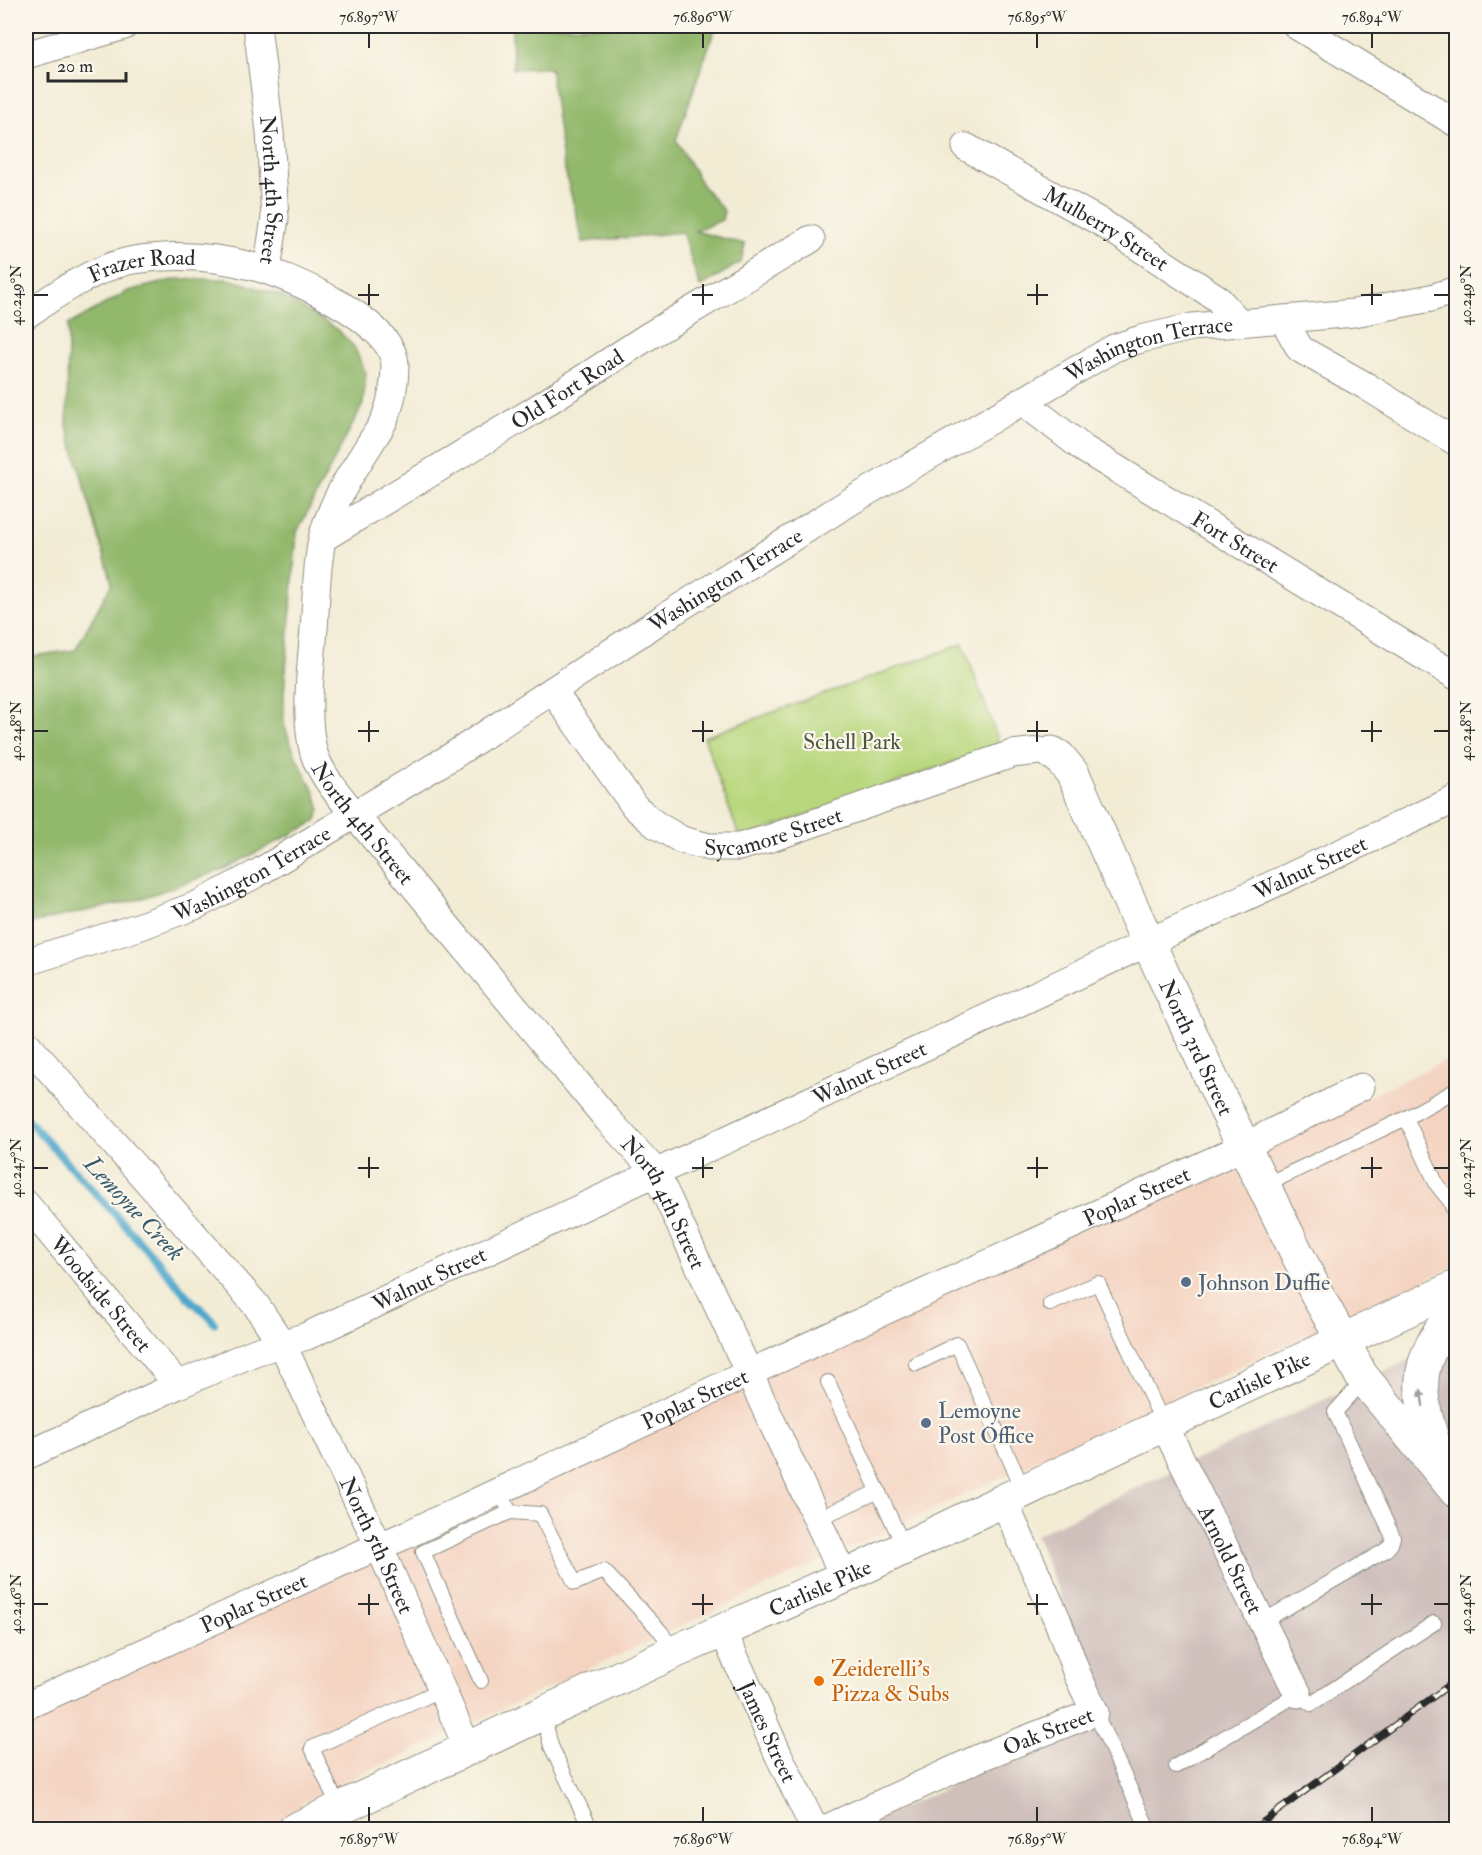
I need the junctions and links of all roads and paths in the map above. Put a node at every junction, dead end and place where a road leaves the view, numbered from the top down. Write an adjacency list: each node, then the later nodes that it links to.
1 (124, 26): 4 (street)
2 (257, 26): 8 (street, North 4th Street)
3 (1297, 26): 5 (street)
4 (26, 55)
5 (1456, 123)
6 (966, 147): 12 (street, Mulberry Street)
7 (811, 240): 15 (street, Old Fort Road)
8 (267, 270): 10 (street, Frazer Road); 15 (street, North 4th Street)
9 (1456, 290): 11 (street, Washington Terrace)
10 (26, 315)
11 (1284, 319): 12 (street, Washington Terrace); 14 (street)
12 (1239, 322): 13 (street, Washington Terrace)
13 (1022, 400): 16 (street, Fort Street); 17 (street, Washington Terrace)
14 (1456, 442)
15 (323, 538): 20 (street, North 4th Street)
16 (1456, 676)
17 (553, 691): 18 (street, Sycamore Street); 20 (street, Washington Terrace)
18 (1052, 753): 21 (main road, North 3rd Street)
19 (1456, 799): 21 (street, Walnut Street)
20 (355, 815): 22 (street, Washington Terrace); 28 (street, North 4th Street)
21 (1149, 942): 27 (main road, North 3rd Street); 28 (street, Walnut Street)
22 (26, 962)
23 (26, 1042): 37 (street, North 5th Street)
24 (1361, 1086): 27 (street, Poplar Street)
25 (1456, 1090): 26 (lane)
26 (1406, 1118): 29 (lane); 30 (lane)
27 (1245, 1146): 29 (main road, North 3rd Street); 39 (street, Poplar Street)
28 (655, 1171): 37 (street, Walnut Street); 39 (street, North 4th Street)
29 (1265, 1185): 36 (main road, North 3rd Street)
30 (1453, 1200): 32 (lane)
31 (26, 1204): 42 (street, Woodside Street)
32 (1456, 1216)
33 (1456, 1287): 36 (main road, Carlisle Pike)
34 (1050, 1304): 43 (lane)
35 (1456, 1307): 45 (main road, one-way to 35)
36 (1343, 1341): 40 (main road, North 3rd Street); 43 (main road, Carlisle Pike)
37 (282, 1344): 42 (street); 51 (street, North 5th Street)
38 (916, 1364): 47 (lane)
39 (749, 1373): 48 (street, Poplar Street); 49 (street, North 4th Street)
40 (1365, 1379): 45 (main road, North 3rd Street); 54 (lane)
41 (828, 1382): 46 (lane)
42 (178, 1385): 44 (street)
43 (1164, 1425): 47 (main road, Carlisle Pike); 54 (street, Arnold Street)
44 (26, 1456)
45 (1450, 1483)
46 (879, 1491): 49 (lane); 52 (lane)
47 (1013, 1495): 52 (main road, Carlisle Pike); 62 (street, Oak Street)
48 (505, 1502): 50 (street, Poplar Street); 57 (lane)
49 (817, 1519): 53 (street, North 4th Street)
50 (448, 1528): 51 (street, Poplar Street); 58 (lane)
51 (379, 1546): 59 (street, North 5th Street); 61 (street, Poplar Street)
52 (904, 1547): 53 (main road, Carlisle Pike)
53 (844, 1577): 56 (main road, Carlisle Pike)
54 (1262, 1622): 60 (street, Arnold Street)
55 (1434, 1623): 60 (lane)
56 (723, 1631): 57 (main road, Carlisle Pike); 70 (street, James Street)
57 (672, 1653): 63 (main road, Carlisle Pike)
58 (481, 1681)
59 (441, 1690): 64 (street, North 5th Street); 66 (lane)
60 (1298, 1694): 65 (lane)
61 (26, 1706)
62 (1095, 1712): 67 (lane); 71 (street, Oak Street)
63 (543, 1713): 64 (main road, Carlisle Pike); 69 (lane)
64 (468, 1749): 66 (main road, Carlisle Pike)
65 (1176, 1766)
66 (339, 1808): 68 (main road, Carlisle Pike)
67 (1146, 1824)
68 (294, 1830)
69 (591, 1830)
70 (815, 1830)
71 (823, 1830)

